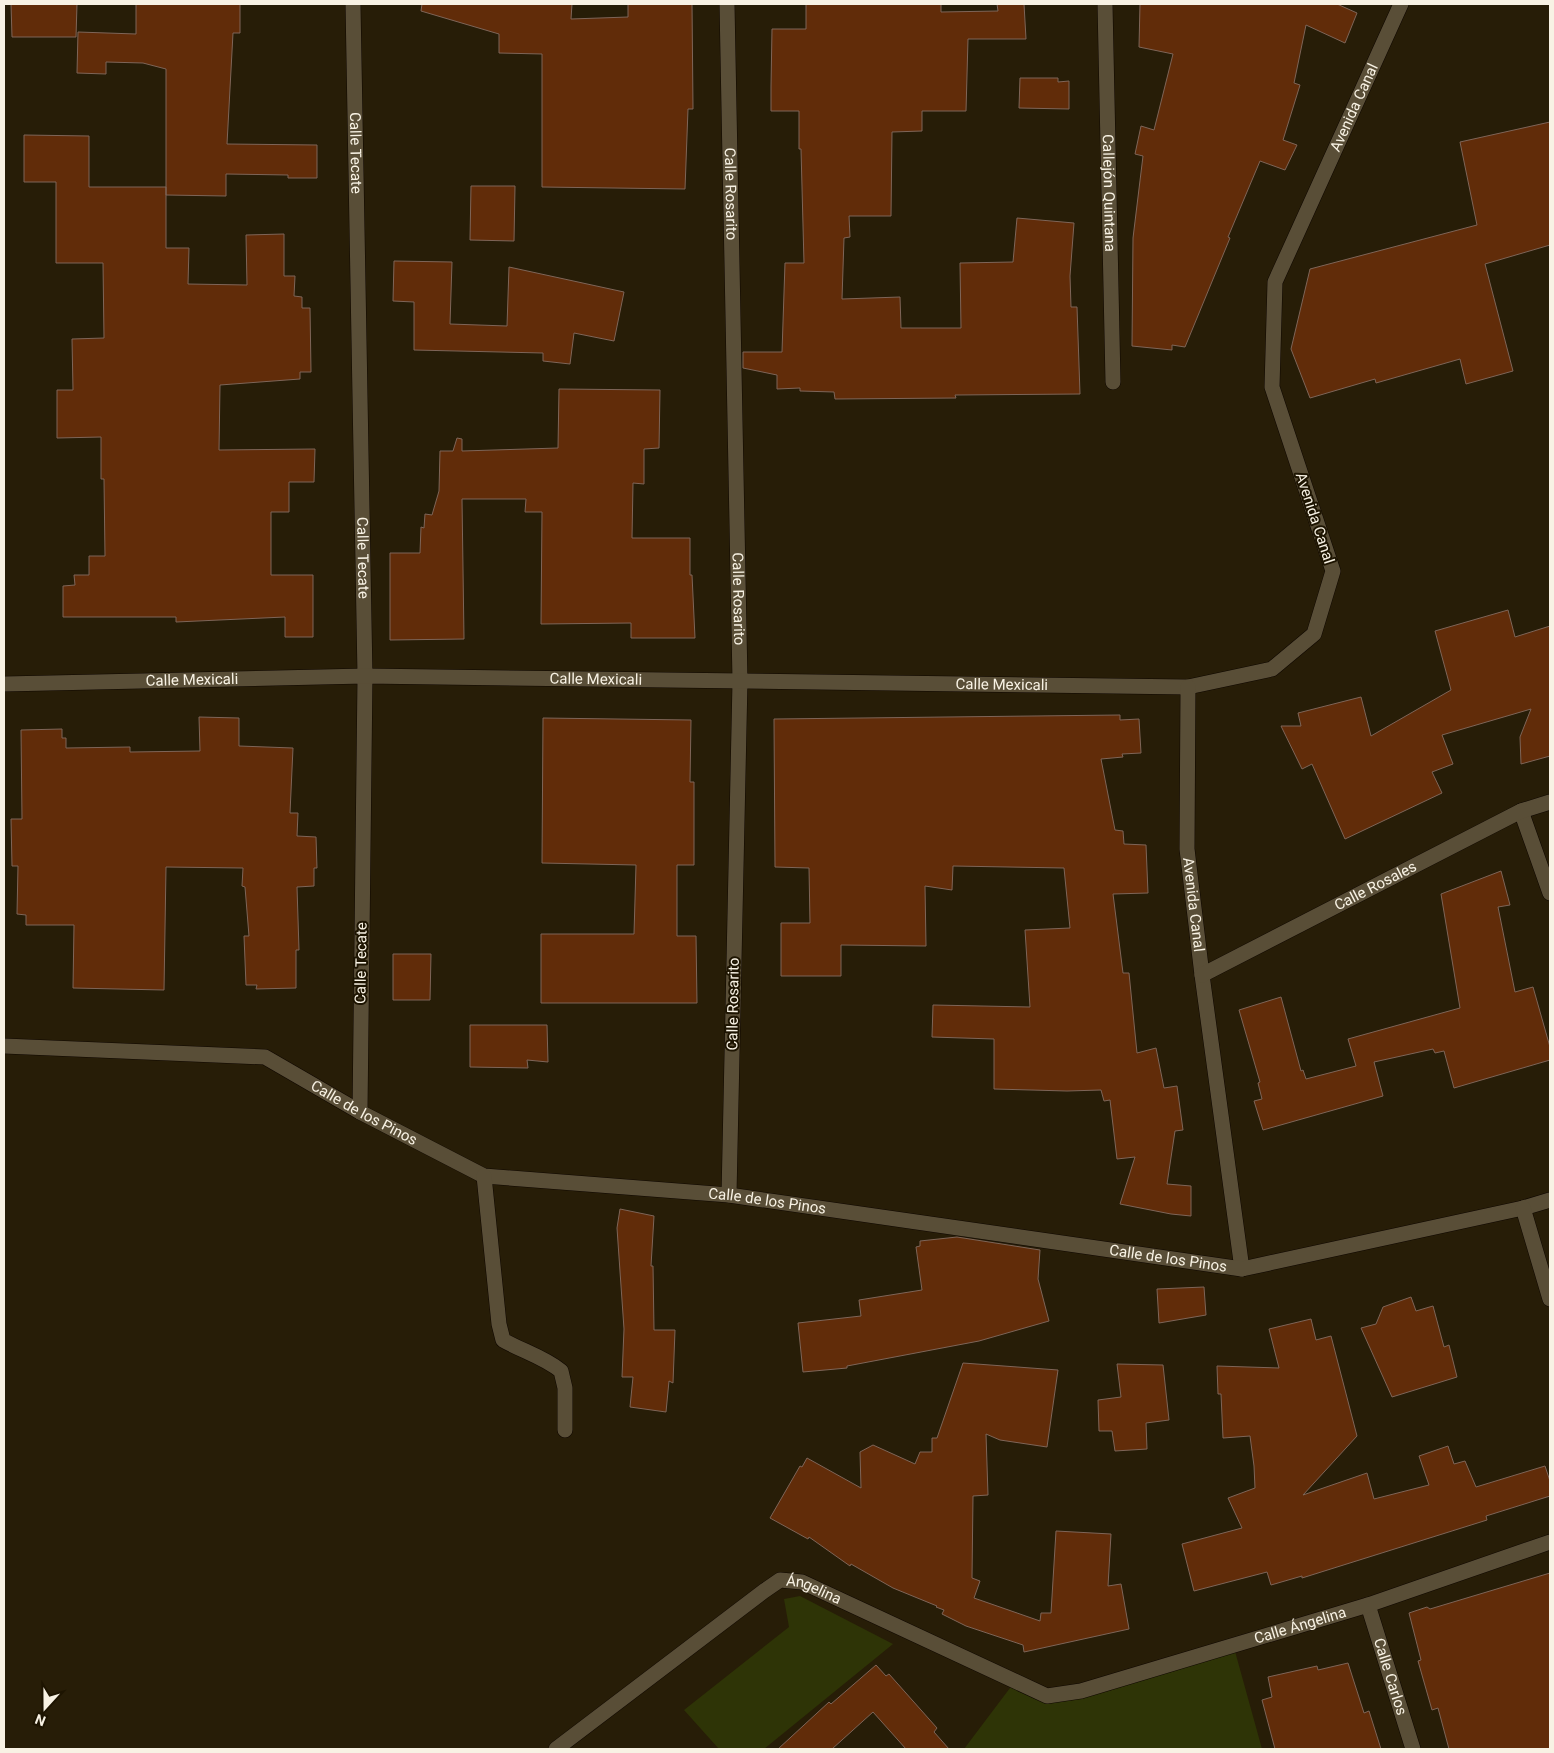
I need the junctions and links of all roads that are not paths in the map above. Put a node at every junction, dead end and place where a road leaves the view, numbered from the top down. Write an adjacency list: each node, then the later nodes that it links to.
1 (353, 4): 6 (street, Calle Tecate)
2 (727, 4): 7 (street, Calle Rosarito)
3 (1105, 4): 5 (street, Callejón Quintana)
4 (1400, 4): 9 (street, Avenida Canal)
5 (1113, 382)
6 (365, 676): 7 (street, Calle Mexicali); 8 (street, Calle Mexicali); 15 (street, Calle Tecate)
7 (740, 681): 9 (street, Calle Mexicali); 17 (street, Calle Rosarito)
8 (4, 684)
9 (1188, 688): 13 (street, Avenida Canal)
10 (1550, 802): 11 (street, Calle Rosales)
11 (1521, 811): 12 (street); 13 (street, Calle Rosales)
12 (1550, 893)
13 (1202, 975): 20 (street, Avenida Canal)
14 (4, 1046): 15 (street, Calle de los Pinos)
15 (360, 1112): 16 (street, Calle de los Pinos)
16 (484, 1176): 17 (street, Calle de los Pinos); 22 (street)
17 (729, 1195): 20 (street, Calle de los Pinos)
18 (1550, 1200): 19 (street, Calle de los Pinos)
19 (1522, 1208): 20 (street, Calle de los Pinos); 21 (street)
20 (1242, 1269)
21 (1550, 1299)
22 (565, 1430)
23 (1550, 1542): 24 (street, Calle Ángelina)
24 (1368, 1605): 25 (street, Calle Ángelina); 27 (street, Calle Carlos)
25 (1047, 1696): 26 (street, Ángelina)
26 (556, 1749)
27 (1413, 1749)

